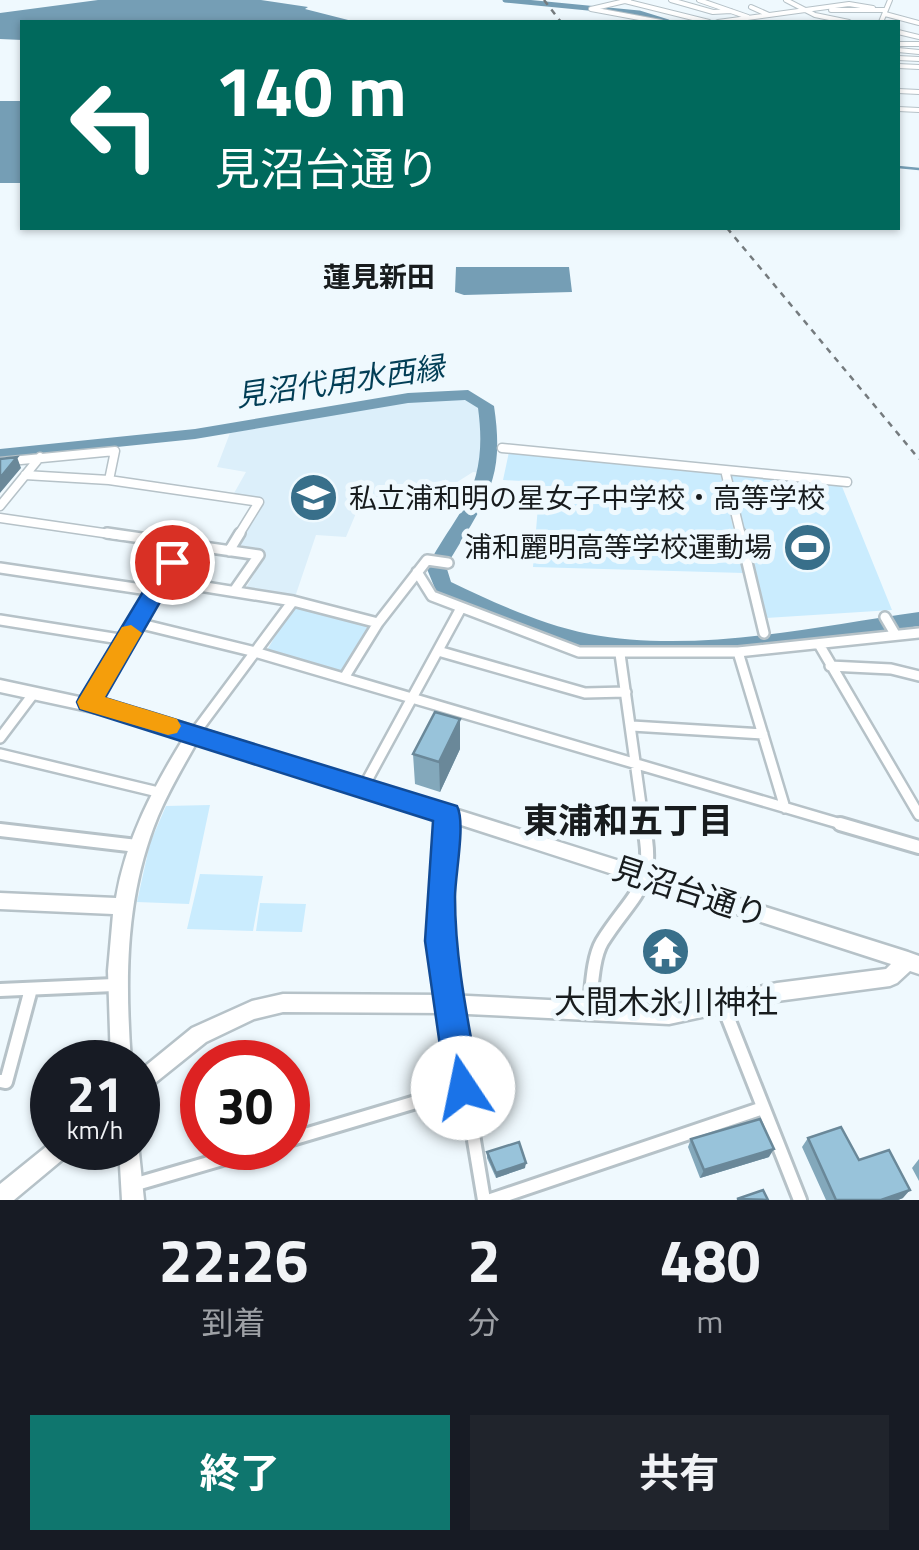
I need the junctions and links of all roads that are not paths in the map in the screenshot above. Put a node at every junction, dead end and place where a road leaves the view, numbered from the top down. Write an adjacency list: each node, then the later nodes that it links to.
1 (627, 0): 8 (street); 21 (street)
2 (672, 0): 7 (street); 14 (street)
3 (699, 0): 7 (street)
4 (786, 0): 17 (street)
5 (830, 0): 9 (street)
6 (890, 0): 16 (street)
7 (713, 2): 14 (street); 14 (street)
8 (647, 6): 13 (street); 22 (street)
9 (839, 6): 11 (street); 12 (street); 15 (street)
10 (751, 7): 18 (street)
11 (827, 8): 15 (street); 17 (street)
12 (872, 8): 15 (street); 16 (street)
13 (636, 9)
14 (732, 9): 20 (street)
15 (860, 10)
16 (886, 11): 25 (street); 26 (street)
17 (808, 12): 18 (street); 19 (street)
18 (771, 16): 20 (street)
19 (815, 16): 23 (street); 24 (street)
20 (758, 19)
21 (651, 20)
22 (681, 20)
23 (796, 20)
24 (838, 20)
25 (882, 20)
26 (919, 20)
27 (900, 66): 28 (street)
28 (919, 67)
29 (502, 448): 32 (street)
30 (40, 457): 31 (street); 33 (street); 34 (street)
31 (0, 462)
32 (725, 470): 35 (street); 53 (street)
33 (25, 475): 34 (street); 36 (street)
34 (108, 480): 39 (street)
35 (846, 482)
36 (0, 506)
37 (0, 518): 38 (street)
38 (183, 544): 39 (street); 43 (street)
39 (229, 551): 45 (street)
40 (448, 563): 42 (street)
41 (0, 568): 44 (street)
42 (418, 572): 47 (street); 51 (street)
43 (162, 580): 44 (street); 45 (street)
44 (155, 591): 50 (street)
45 (234, 592): 46 (street)
46 (293, 601): 51 (street); 57 (street)
47 (462, 608): 58 (street); 60 (street)
48 (885, 616): 54 (street)
49 (0, 620): 55 (street)
50 (136, 622): 55 (street); 57 (street)
51 (378, 623): 63 (street)
52 (919, 632): 54 (street)
53 (764, 633)
54 (895, 634): 56 (street)
55 (126, 640): 68 (street)
56 (820, 646): 59 (street); 61 (street)
57 (255, 652): 63 (street); 70 (street)
58 (438, 652): 66 (street); 67 (street)
59 (738, 652): 60 (street); 71 (street)
60 (620, 654): 66 (street)
61 (830, 666): 62 (street); 79 (street)
62 (919, 676)
63 (344, 678): 67 (street)
64 (0, 686): 65 (street, 見沼台通り)
65 (36, 691): 68 (street, 見沼台通り); 72 (street)
66 (626, 692): 69 (street)
67 (413, 698): 74 (street); 75 (street)
68 (89, 702): 70 (street, 見沼台通り)
69 (632, 726): 71 (street); 74 (street)
70 (194, 734): 75 (street, 見沼台通り); 76 (street)
71 (762, 734): 77 (street)
72 (0, 738)
73 (0, 754): 76 (street)
74 (636, 764): 77 (street); 83 (street)
75 (364, 788): 78 (street, 見沼台通り)
76 (158, 792): 81 (street)
77 (785, 808): 82 (street)
78 (448, 814): 83 (street, 見沼台通り); 91 (street)
79 (919, 814)
80 (0, 830): 81 (street)
81 (136, 846): 85 (street)
82 (919, 847)
83 (644, 878): 86 (street, 見沼台通り); 92 (street)
84 (0, 901): 85 (street)
85 (121, 906): 87 (street)
86 (913, 963): 90 (street)
87 (114, 986): 88 (street); 93 (street)
88 (30, 989): 89 (street); 95 (street)
89 (0, 990)
90 (722, 1003): 92 (street); 97 (street)
91 (447, 1004): 92 (street); 94 (street); 96 (street)
92 (589, 1011)
93 (119, 1040)
94 (160, 1066)
95 (0, 1081)
96 (463, 1088): 98 (street); 103 (street)
97 (763, 1108): 103 (street); 104 (street)
98 (310, 1131)
99 (34, 1170): 102 (street)
100 (196, 1170): 101 (street)
101 (133, 1192)
102 (0, 1198)
103 (488, 1200)
104 (800, 1200)

